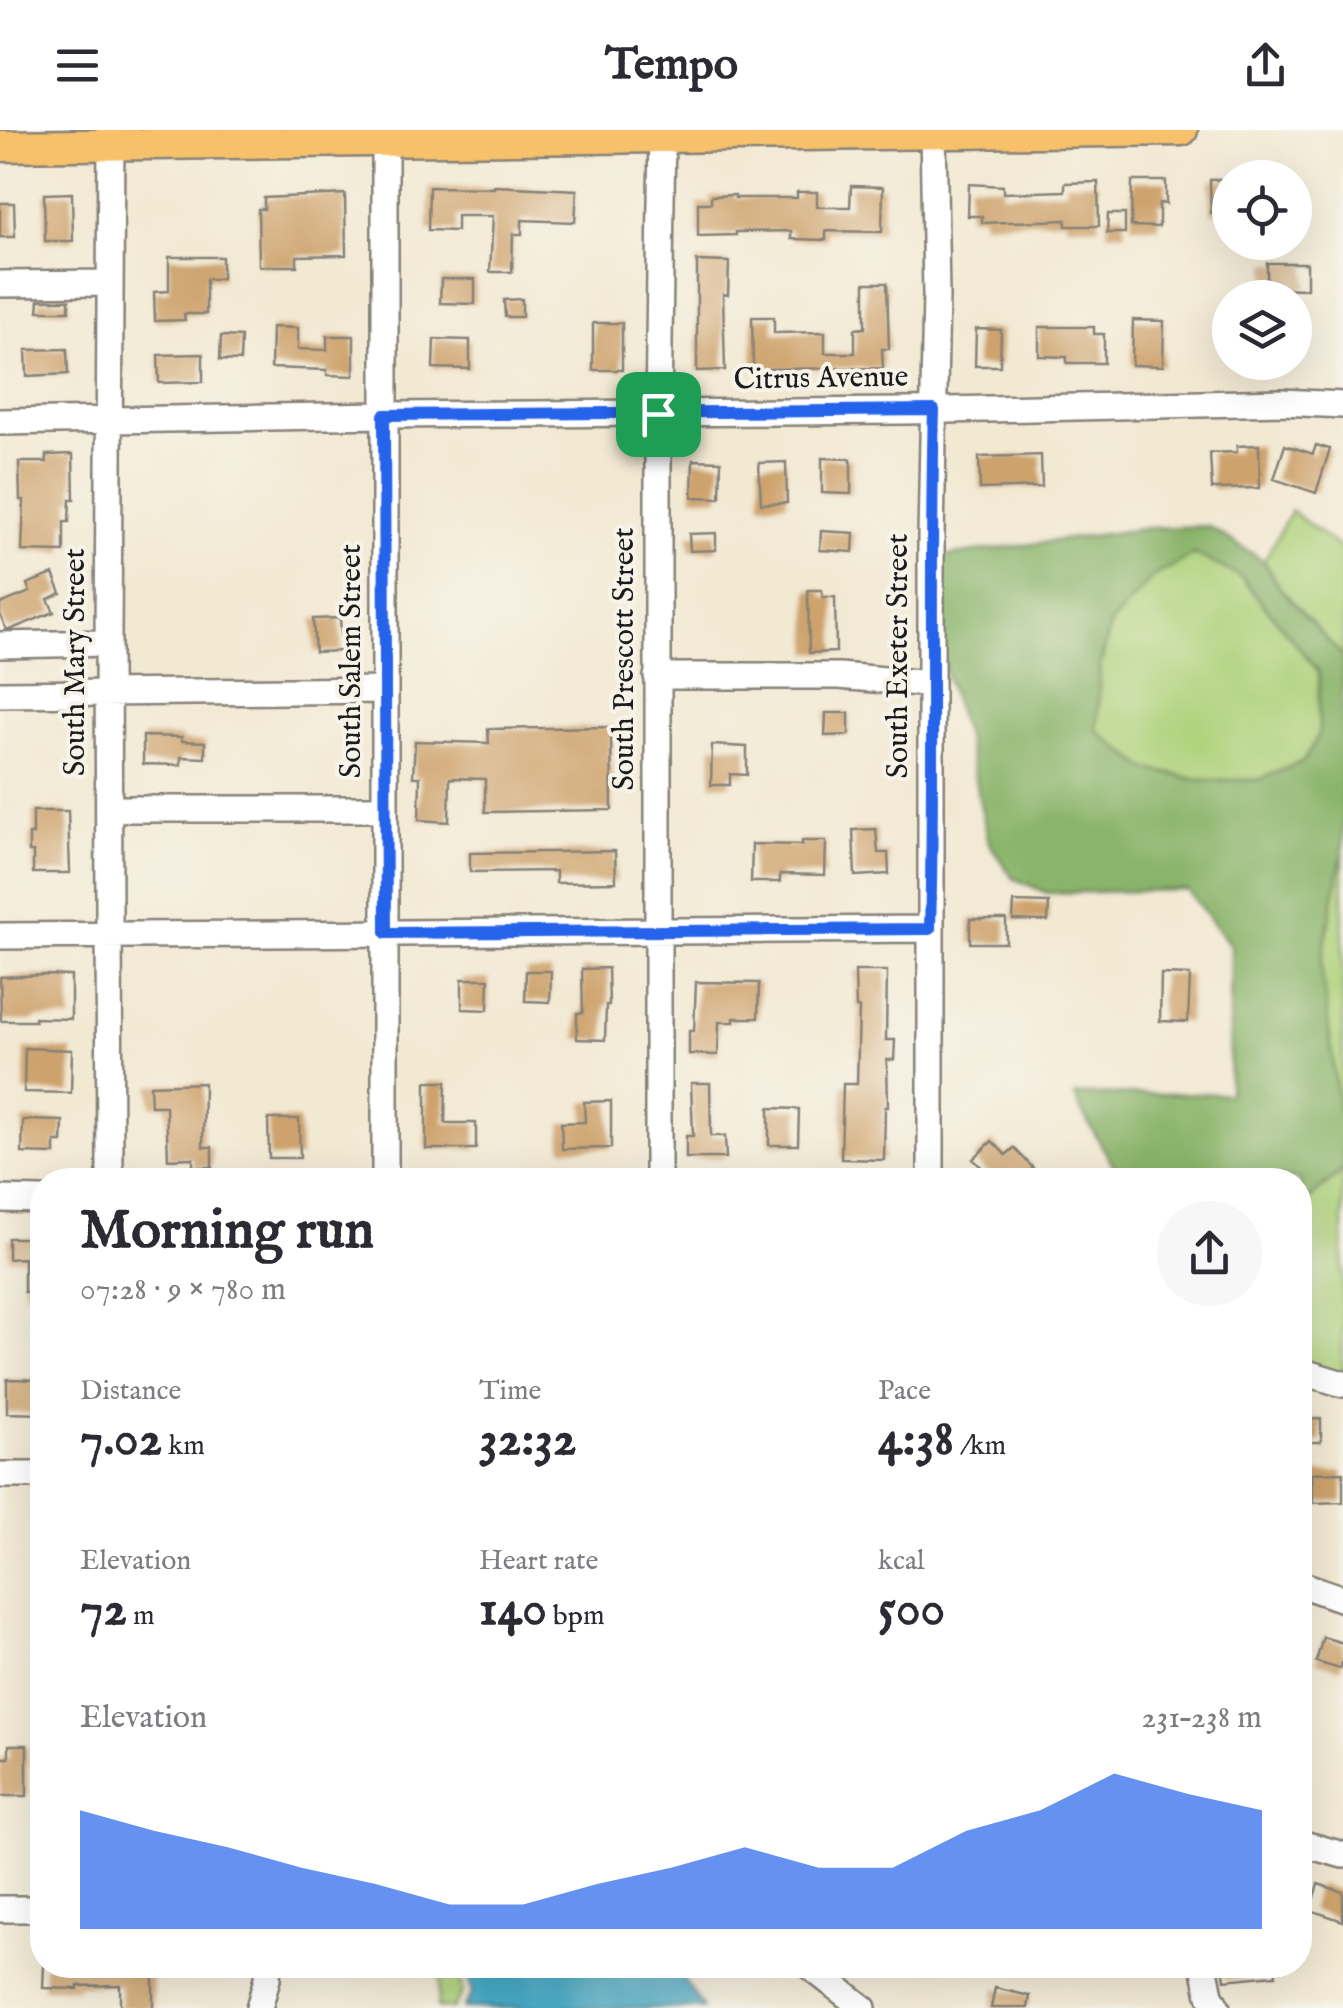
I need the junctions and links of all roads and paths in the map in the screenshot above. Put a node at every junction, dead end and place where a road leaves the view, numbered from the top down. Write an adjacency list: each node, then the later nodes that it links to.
1 (1182, 130): 2 (main road)
2 (933, 131): 3 (main road); 10 (street, South Exeter Street)
3 (662, 134): 4 (main road); 11 (street, South Prescott Street)
4 (385, 136): 5 (main road); 12 (street, South Salem Street)
5 (110, 138): 6 (main road); 8 (street, South Mary Street)
6 (0, 146)
7 (0, 284): 8 (street)
8 (109, 284): 13 (street, South Mary Street)
9 (1343, 405): 10 (street, Citrus Avenue)
10 (934, 410): 11 (street, Citrus Avenue); 18 (street, South Exeter Street)
11 (658, 414): 12 (street, Citrus Avenue); 17 (street, South Prescott Street)
12 (384, 415): 13 (street, Citrus Avenue); 19 (street, South Salem Street)
13 (109, 421): 14 (street, Citrus Avenue); 15 (street, South Mary Street)
14 (0, 422)
15 (108, 643): 16 (street); 20 (street, South Mary Street)
16 (0, 645)
17 (657, 676): 18 (street); 25 (street, South Prescott Street)
18 (931, 684): 24 (street, South Exeter Street)
19 (384, 690): 20 (street); 23 (street, South Salem Street)
20 (108, 692): 21 (street); 22 (street, South Mary Street)
21 (0, 694)
22 (108, 808): 23 (street); 27 (street, South Mary Street)
23 (384, 809): 26 (street, South Salem Street)
24 (930, 929): 25 (street); 32 (street, South Exeter Street)
25 (657, 932): 26 (street); 31 (street, South Prescott Street)
26 (386, 933): 27 (street); 30 (street, South Salem Street)
27 (110, 935): 28 (street); 29 (street, South Mary Street)
28 (0, 936)
29 (110, 1168)
30 (385, 1168)
31 (658, 1168)
32 (931, 1168)
33 (0, 1199): 34 (street)
34 (30, 1200)
35 (1312, 1375): 36 (street)
36 (1343, 1384)
37 (0, 1475): 38 (street)
38 (30, 1475)
39 (1312, 1588): 40 (street)
40 (1343, 1599)
41 (1312, 1846): 42 (street)
42 (1343, 1855)
43 (30, 1908): 44 (street)
44 (0, 1909)
45 (268, 1978): 48 (street)
46 (825, 1978): 49 (street)
47 (1207, 1978): 50 (street)
48 (259, 2008)
49 (864, 2008)
50 (1217, 2008)

